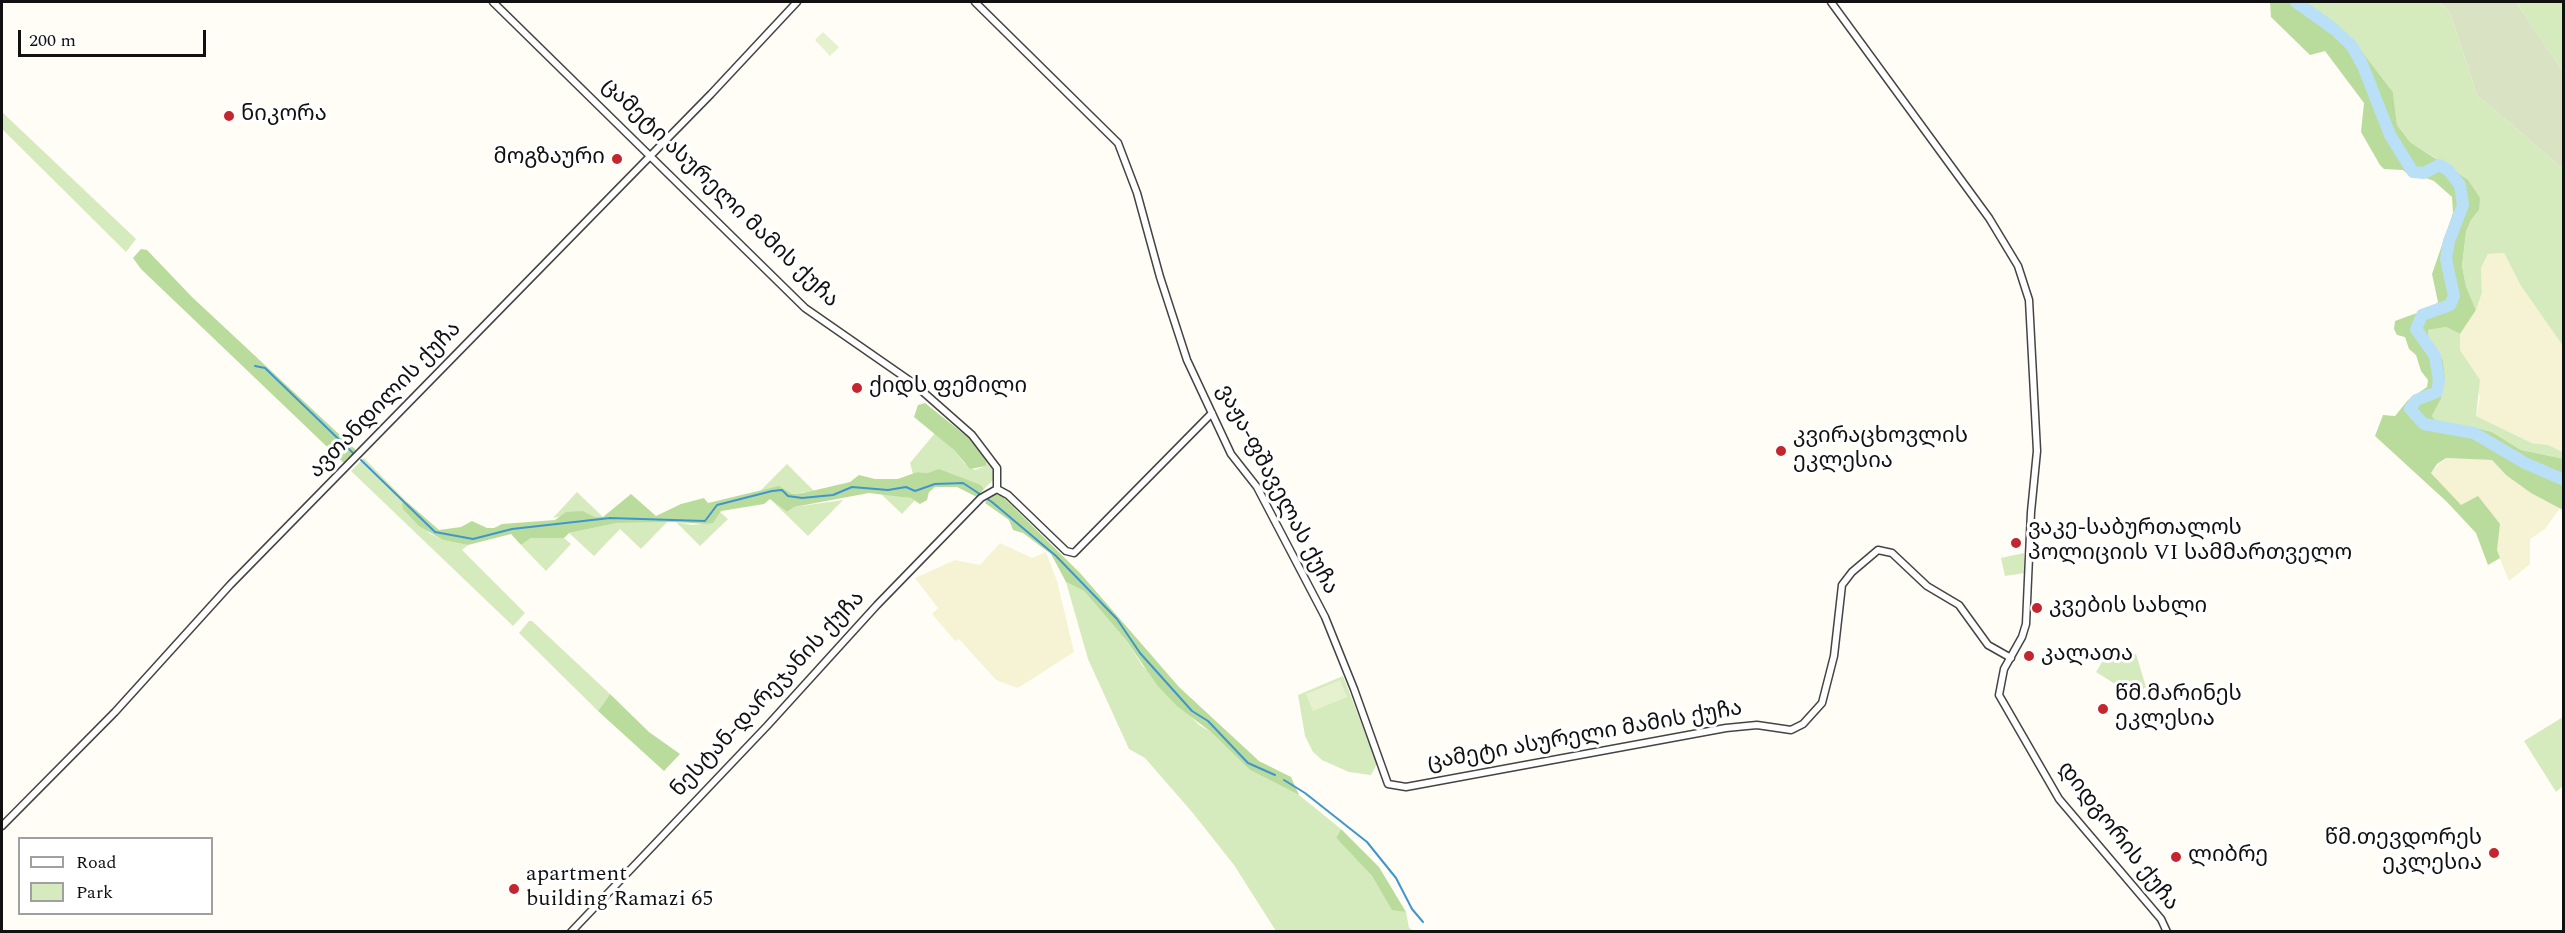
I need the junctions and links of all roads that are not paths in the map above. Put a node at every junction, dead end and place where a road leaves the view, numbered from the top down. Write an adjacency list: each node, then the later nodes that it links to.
1 (493, 2): 5 (street, ცამეტი ასურელი მამის ქუჩა)
2 (797, 2): 5 (street, ავთანდილის ქუჩა)
3 (975, 2): 6 (street, ვაჟა-ფშაველას ქუჩა)
4 (1831, 2): 8 (street, დიდგორის ქუჩა)
5 (651, 154): 7 (street, ცამეტი ასურელი მამის ქუჩა); 10 (street, ავთანდილის ქუჩა)
6 (1212, 413): 7 (street); 9 (street, ვაჟა-ფშაველას ქუჩა)
7 (997, 489): 11 (street, ნესტან-დარეჯანის ქუჩა)
8 (2011, 658): 9 (street, ცამეტი ასურელი მამის ქუჩა); 12 (street, დიდგორის ქუჩა)
9 (1388, 784)
10 (2, 826)
11 (572, 932)
12 (2167, 932)

